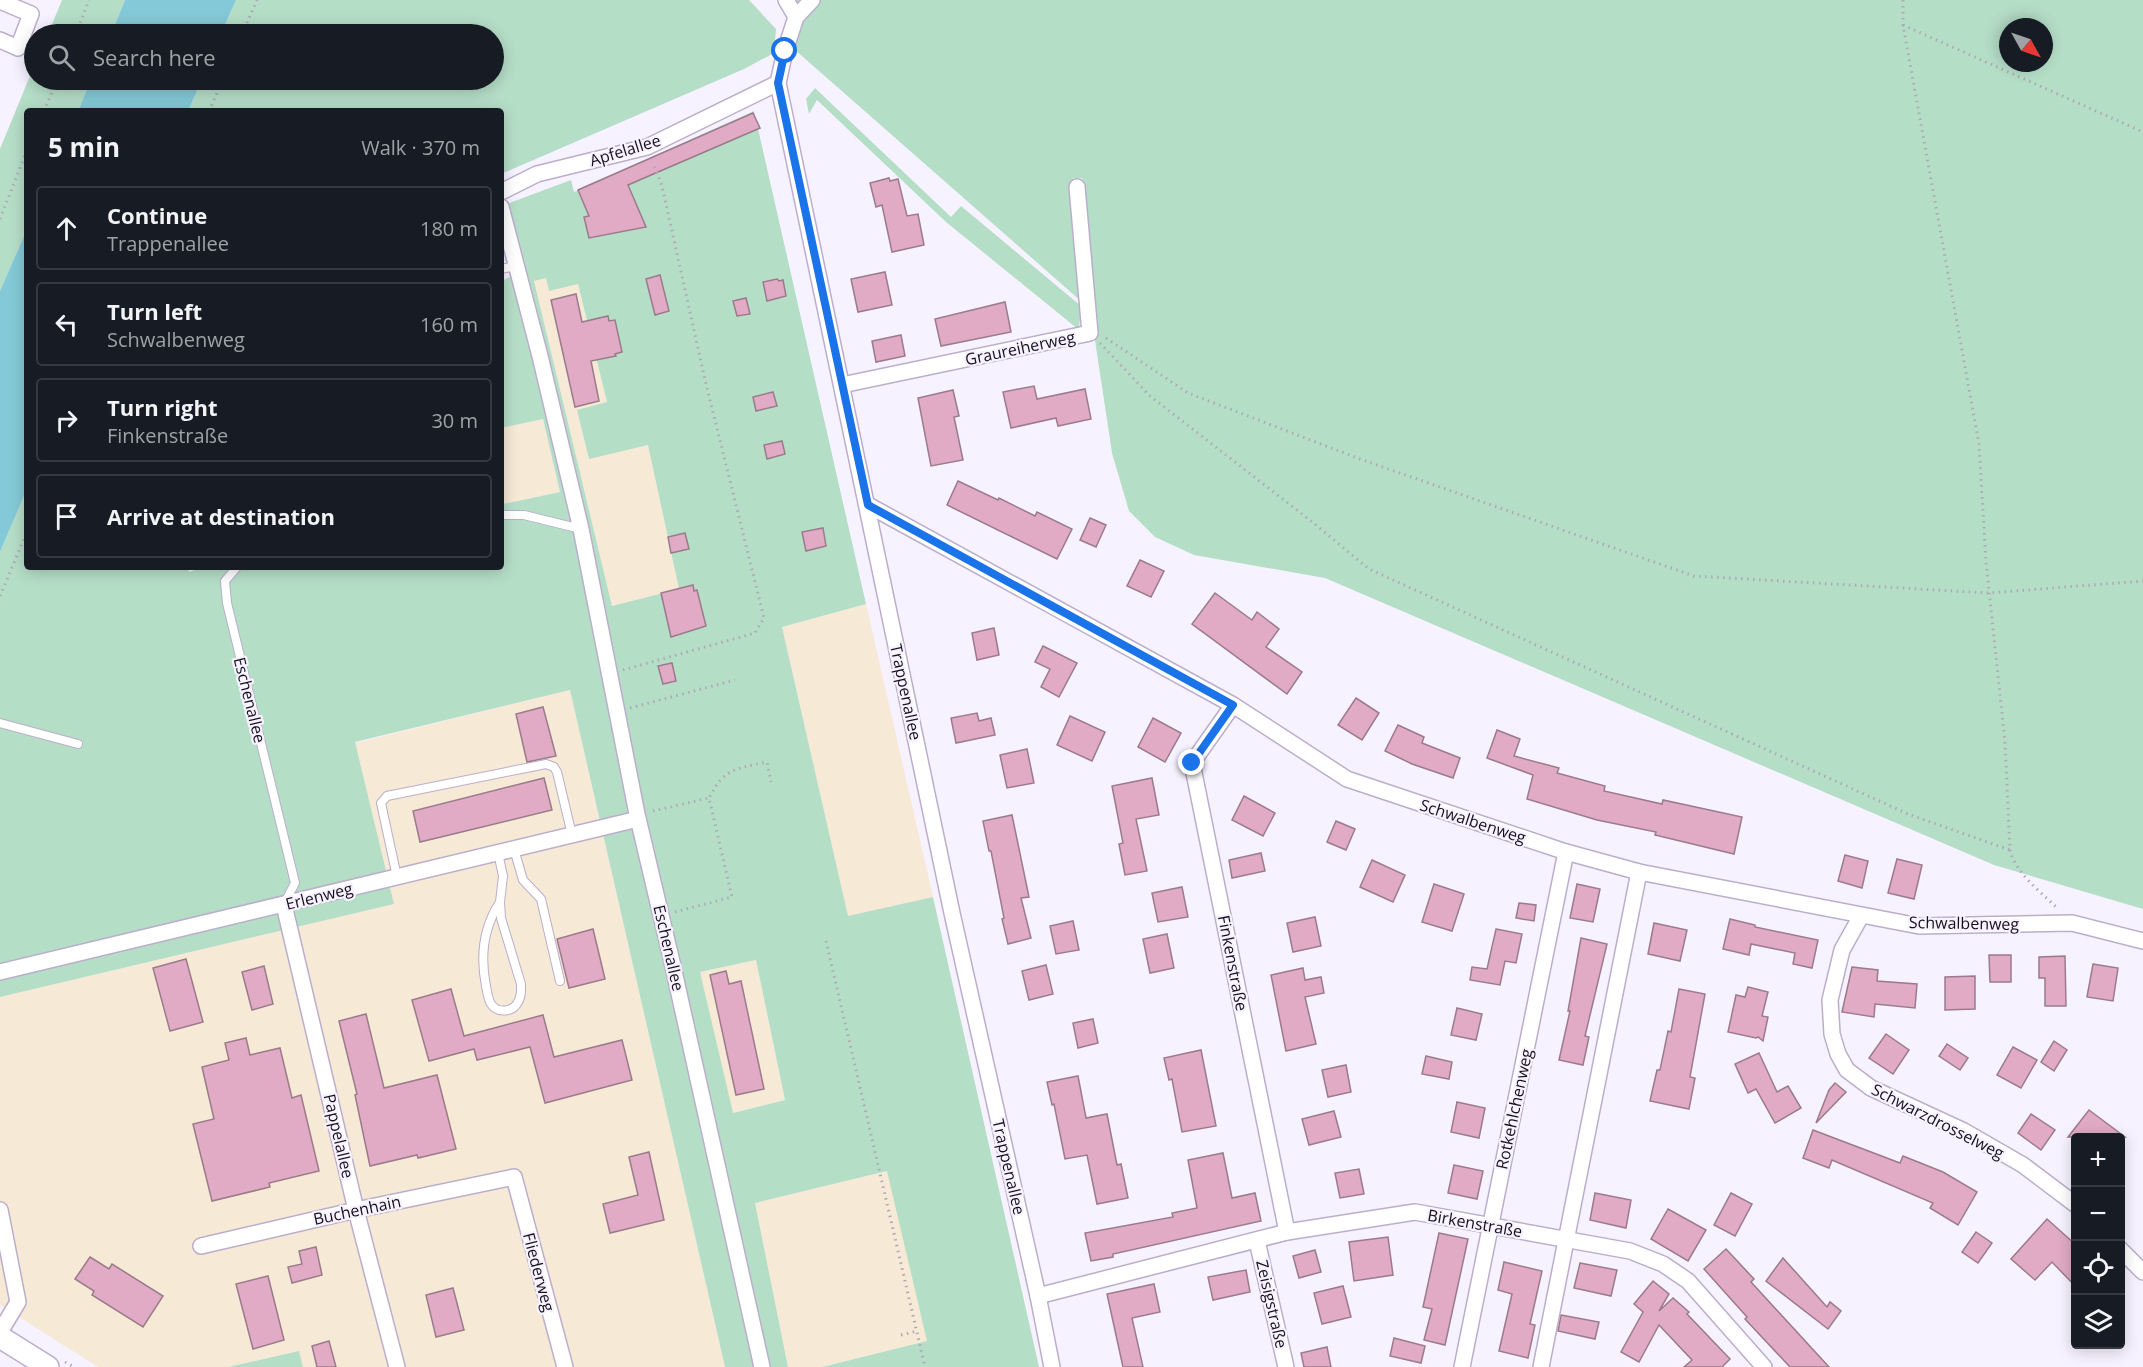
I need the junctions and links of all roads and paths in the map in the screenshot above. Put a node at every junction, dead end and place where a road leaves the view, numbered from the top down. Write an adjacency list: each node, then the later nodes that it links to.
1 (88, 0): 9 (path)
2 (257, 0): 10 (path)
3 (786, 0): 7 (street)
4 (812, 0): 7 (street)
5 (1903, 0): 11 (path)
6 (0, 1): 8 (street)
7 (796, 17): 14 (street, Trappenallee)
8 (27, 24)
9 (80, 24)
10 (246, 24)
11 (1903, 25): 19 (path); 35 (path)
12 (24, 32): 13 (street)
13 (0, 40)
14 (778, 83): 20 (street, Apfelallee); 28 (street, Trappenallee)
15 (53, 90): 17 (path)
16 (218, 90): 18 (path)
17 (45, 108)
18 (210, 108)
19 (2143, 132)
20 (647, 147): 23 (street, Apfelallee); 37 (path)
21 (24, 158): 24 (path)
22 (1077, 187): 27 (street, Graureiherweg)
23 (504, 190)
24 (0, 219)
25 (504, 230): 26 (street, Eschenallee)
26 (509, 268): 31 (street, Eschenallee)
27 (1090, 333): 28 (street, Graureiherweg); 35 (path); 48 (path)
28 (842, 385): 29 (street, Trappenallee)
29 (868, 505): 39 (street, Schwalbenweg); 73 (street, Trappenallee)
30 (504, 515): 31 (lane)
31 (581, 529): 37 (street, Eschenallee)
32 (24, 539): 36 (path)
33 (234, 570): 54 (lane, Eschenallee)
34 (2143, 581): 35 (path)
35 (1989, 593): 48 (path)
36 (0, 596)
37 (609, 673): 40 (street, Eschenallee)
38 (735, 680): 40 (path)
39 (1233, 705): 49 (street, Schwalbenweg); 67 (street, Finkenstraße)
40 (617, 712): 45 (street, Eschenallee)
41 (0, 723): 42 (lane)
42 (78, 744)
43 (771, 782): 44 (path)
44 (709, 798): 45 (path); 55 (path)
45 (638, 817): 46 (street, Erlenweg); 55 (street, Eschenallee)
46 (572, 835): 47 (street, Erlenweg); 52 (lane)
47 (514, 849): 50 (street, Erlenweg); 61 (lane)
48 (2010, 850): 57 (path)
49 (1566, 852): 51 (street, Schwalbenweg); 66 (street, Rotkehlchenweg)
50 (498, 853): 52 (street, Erlenweg); 53 (lane)
51 (1640, 872): 56 (street, Schwalbenweg); 68 (street)
52 (397, 877): 54 (street, Erlenweg)
53 (500, 902): 53 (lane)
54 (284, 904): 60 (street, Erlenweg); 65 (street, Pappelallee)
55 (661, 915): 80 (street, Eschenallee)
56 (1861, 916): 57 (street, Schwalbenweg); 63 (street, Schwarzdrosselweg)
57 (2072, 923): 58 (street, Schwalbenweg)
58 (2143, 940)
59 (826, 941): 74 (path)
60 (0, 972)
61 (560, 981)
62 (514, 1177): 65 (street, Buchenhain); 79 (street, Fliederweg)
63 (2071, 1201)
64 (0, 1210): 75 (street)
65 (356, 1210): 70 (street, Buchenhain); 78 (street, Pappelallee)
66 (1490, 1227): 67 (street, Birkenstraße); 68 (street, Birkenstraße); 84 (street, Rotkehlchenweg)
67 (1287, 1232): 69 (street, Birkenstraße)
68 (1566, 1238): 85 (street); 86 (street, Birkenstraße)
69 (1257, 1241): 73 (street, Birkenstraße); 83 (street, Zeisigstraße)
70 (201, 1246)
71 (2125, 1252): 72 (street)
72 (2143, 1272)
73 (1038, 1296): 82 (street, Trappenallee)
74 (917, 1331): 76 (path); 81 (path)
75 (0, 1334): 77 (main road)
76 (901, 1335)
77 (48, 1367)
78 (397, 1367)
79 (565, 1367)
80 (762, 1367)
81 (925, 1367)
82 (1052, 1367)
83 (1286, 1367)
84 (1462, 1367)
85 (1541, 1367)
86 (1764, 1367)

